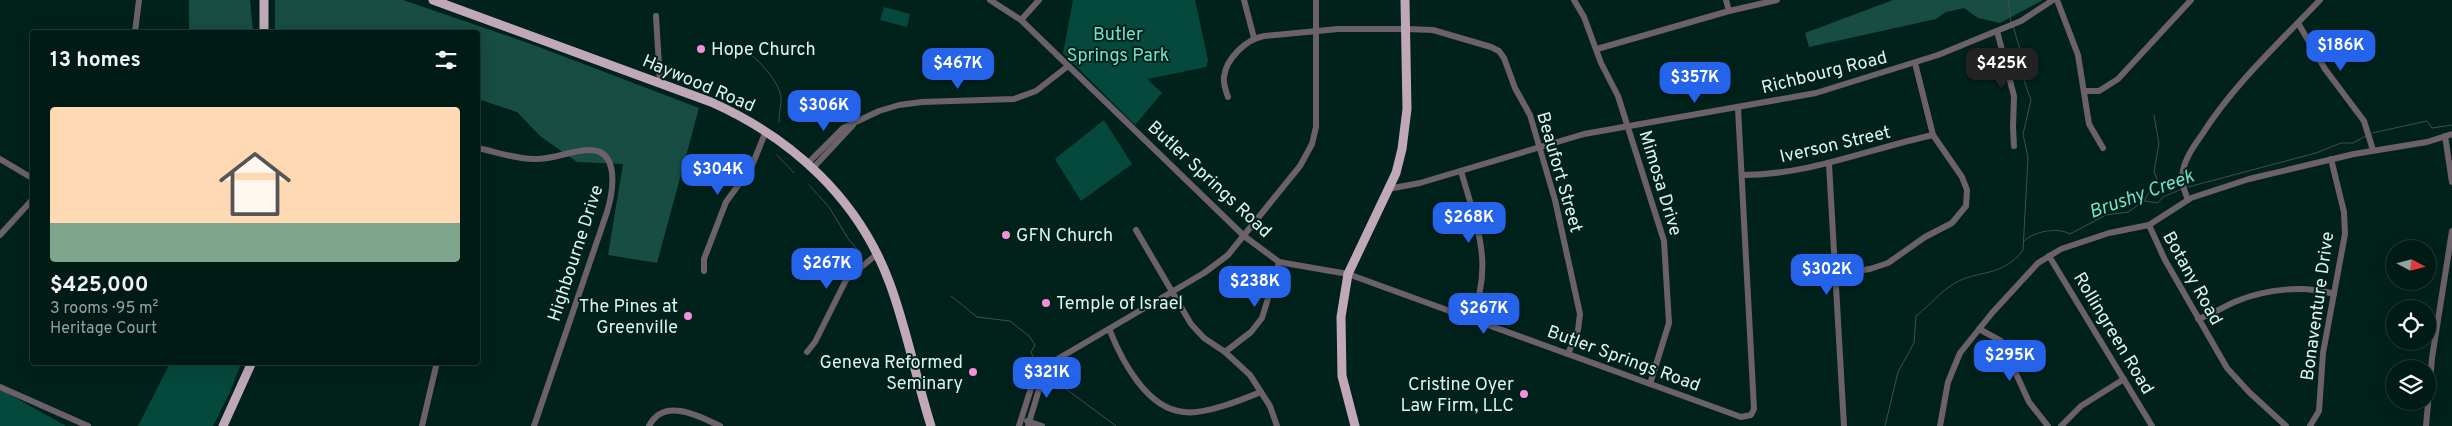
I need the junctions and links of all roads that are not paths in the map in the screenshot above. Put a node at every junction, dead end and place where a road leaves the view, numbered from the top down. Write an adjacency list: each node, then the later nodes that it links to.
1 (139, 0): 20 (street)
2 (264, 0): 21 (main road)
3 (432, 0): 28 (main road, Haywood Road)
4 (990, 0): 17 (street, Butler Springs Road)
5 (1039, 0): 17 (street)
6 (1244, 0): 24 (street)
7 (1316, 0): 22 (street)
8 (1405, 0): 19 (main road)
9 (1574, 0): 25 (street, Mimosa Drive)
10 (1726, 0): 15 (street)
11 (1777, 0): 15 (street)
12 (2055, 0): 23 (street, Richbourg Road); 29 (street)
13 (2191, 0): 29 (street)
14 (2320, 0): 18 (street)
15 (1729, 11): 25 (street)
16 (656, 16): 28 (street)
17 (1021, 20): 27 (street, Butler Springs Road)
18 (2298, 23): 41 (street); 51 (street)
19 (1406, 29): 22 (street, Beaufort Street); 37 (street, Beaufort Street); 50 (main road)
20 (135, 30)
21 (264, 30)
22 (1316, 30): 24 (street, Beaufort Street); 57 (street)
23 (2001, 30): 26 (street, Richbourg Road); 38 (street)
24 (1254, 38): 30 (street)
25 (1597, 49): 32 (street, Mimosa Drive)
26 (1914, 63): 31 (street, Richbourg Road); 35 (street)
27 (1068, 66): 45 (street); 57 (street, Butler Springs Road)
28 (660, 82): 33 (main road, Haywood Road)
29 (2084, 91): 40 (street)
30 (1228, 97)
31 (1738, 108): 32 (street, Richbourg Road); 47 (street, Butler Springs Road)
32 (1628, 126): 37 (street, Richbourg Road); 77 (street, Mimosa Drive)
33 (766, 131): 45 (main road, Haywood Road); 61 (street)
34 (2452, 134): 36 (street, Botany Road)
35 (1933, 135): 44 (street, Iverson Street); 63 (street)
36 (2444, 136): 41 (street, Botany Road); 49 (street)
37 (1541, 146): 46 (street, Richbourg Road); 72 (street, Beaufort Street)
38 (2014, 146)
39 (480, 148): 85 (street, Highbourne Drive)
40 (2103, 148)
41 (2373, 150): 43 (street, Botany Road)
42 (0, 159): 48 (street)
43 (2331, 159): 51 (street, Botany Road); 65 (street, Bonaventure Drive)
44 (1829, 164): 47 (street, Iverson Street); 63 (street)
45 (810, 166): 58 (main road, Haywood Road)
46 (1461, 171): 50 (street, Richbourg Road); 66 (street)
47 (1742, 176): 77 (street, Butler Springs Road)
48 (30, 177)
49 (2452, 182)
50 (1388, 189): 62 (main road)
51 (2188, 200): 53 (street, Botany Road)
52 (30, 202): 56 (street)
53 (2149, 225): 59 (street); 67 (street, Botany Road)
54 (1136, 230): 64 (street)
55 (2452, 231): 99 (street)
56 (0, 235)
57 (1244, 236): 60 (street, Butler Springs Road); 64 (street)
58 (877, 254): 70 (street); 88 (main road, Haywood Road)
59 (2049, 256): 68 (street); 76 (street, Rollingreen Road)
60 (1279, 262): 62 (street, Butler Springs Road); 71 (street)
61 (704, 271)
62 (1348, 274): 66 (street, Butler Springs Road); 91 (main road)
63 (1836, 274): 92 (street)
64 (1172, 292): 69 (street); 71 (street)
65 (2334, 294): 67 (street); 98 (street, Bonaventure Drive)
66 (1471, 319): 72 (street, Butler Springs Road)
67 (2198, 319): 97 (street, Botany Road)
68 (1979, 329): 93 (street); 94 (street)
69 (1110, 330): 75 (street); 79 (street)
70 (807, 352)
71 (1225, 352): 79 (street)
72 (1568, 354): 77 (street, Butler Springs Road)
73 (251, 365): 83 (main road)
74 (436, 365): 84 (street)
75 (1042, 370): 80 (street); 81 (street)
76 (2124, 379): 95 (street); 96 (street, Rollingreen Road)
77 (1650, 384)
78 (0, 387): 82 (street)
79 (1262, 392): 90 (street)
80 (1020, 422): 81 (street)
81 (1029, 424): 89 (street)
82 (88, 426)
83 (223, 426)
84 (422, 426)
85 (534, 426)
86 (649, 426): 87 (street)
87 (720, 426)
88 (931, 426)
89 (1042, 426)
90 (1277, 426)
91 (1355, 426)
92 (1844, 426)
93 (1940, 426)
94 (2048, 426)
95 (2061, 426)
96 (2152, 426)
97 (2286, 426)
98 (2310, 426)
99 (2426, 426)

